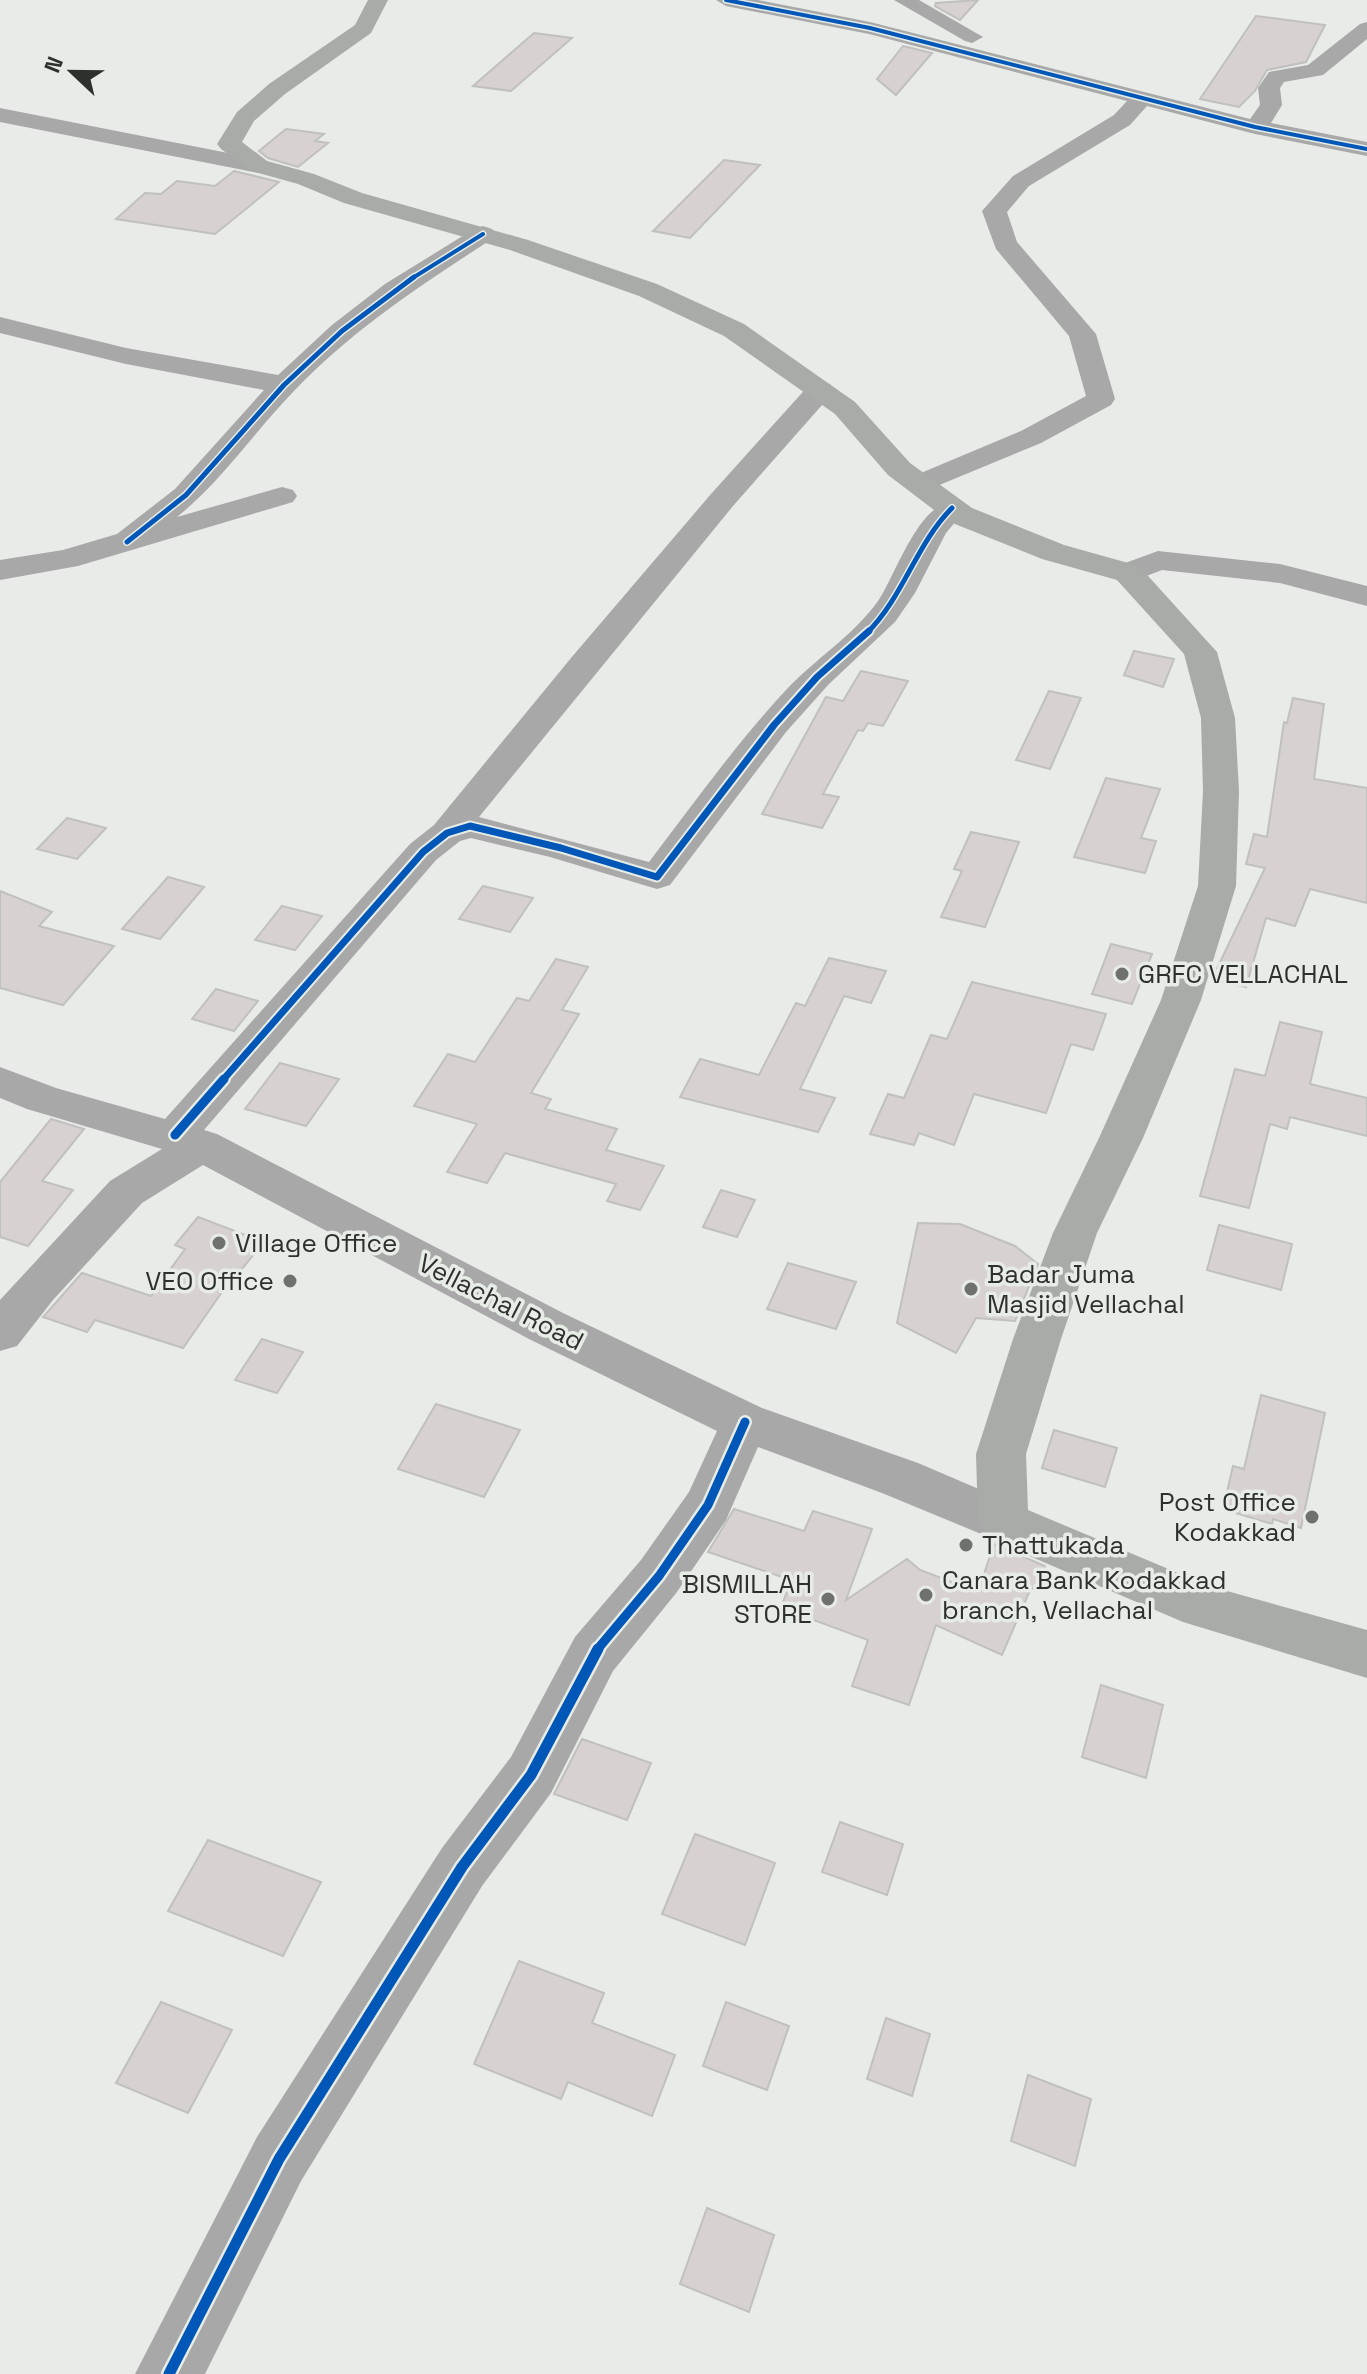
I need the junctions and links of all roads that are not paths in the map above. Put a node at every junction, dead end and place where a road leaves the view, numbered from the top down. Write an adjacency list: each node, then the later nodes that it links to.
1 (378, 0): 10 (main road)
2 (726, 0): 5 (street)
3 (904, 0): 5 (street)
4 (1367, 28): 8 (street)
5 (1010, 64): 6 (street)
6 (1144, 96): 8 (street); 15 (street)
7 (0, 115): 10 (street)
8 (1255, 127): 9 (street)
9 (1367, 149)
10 (259, 166): 11 (main road)
11 (483, 234): 13 (street); 14 (main road)
12 (0, 325): 13 (street)
13 (284, 385): 18 (street)
14 (820, 390): 15 (main road); 22 (street)
15 (920, 484): 17 (main road)
16 (282, 496): 18 (street)
17 (952, 508): 20 (main road); 22 (street)
18 (127, 542): 19 (street)
19 (0, 570)
20 (1128, 573): 21 (street); 27 (main road)
21 (1367, 596)
22 (447, 833): 24 (street)
23 (0, 1082): 24 (street, Vellachal Road)
24 (188, 1140): 25 (street); 26 (street, Vellachal Road)
25 (0, 1333)
26 (745, 1422): 27 (street, Vellachal Road); 29 (street)
27 (1003, 1522): 28 (main road)
28 (1367, 1654)
29 (169, 2374)

